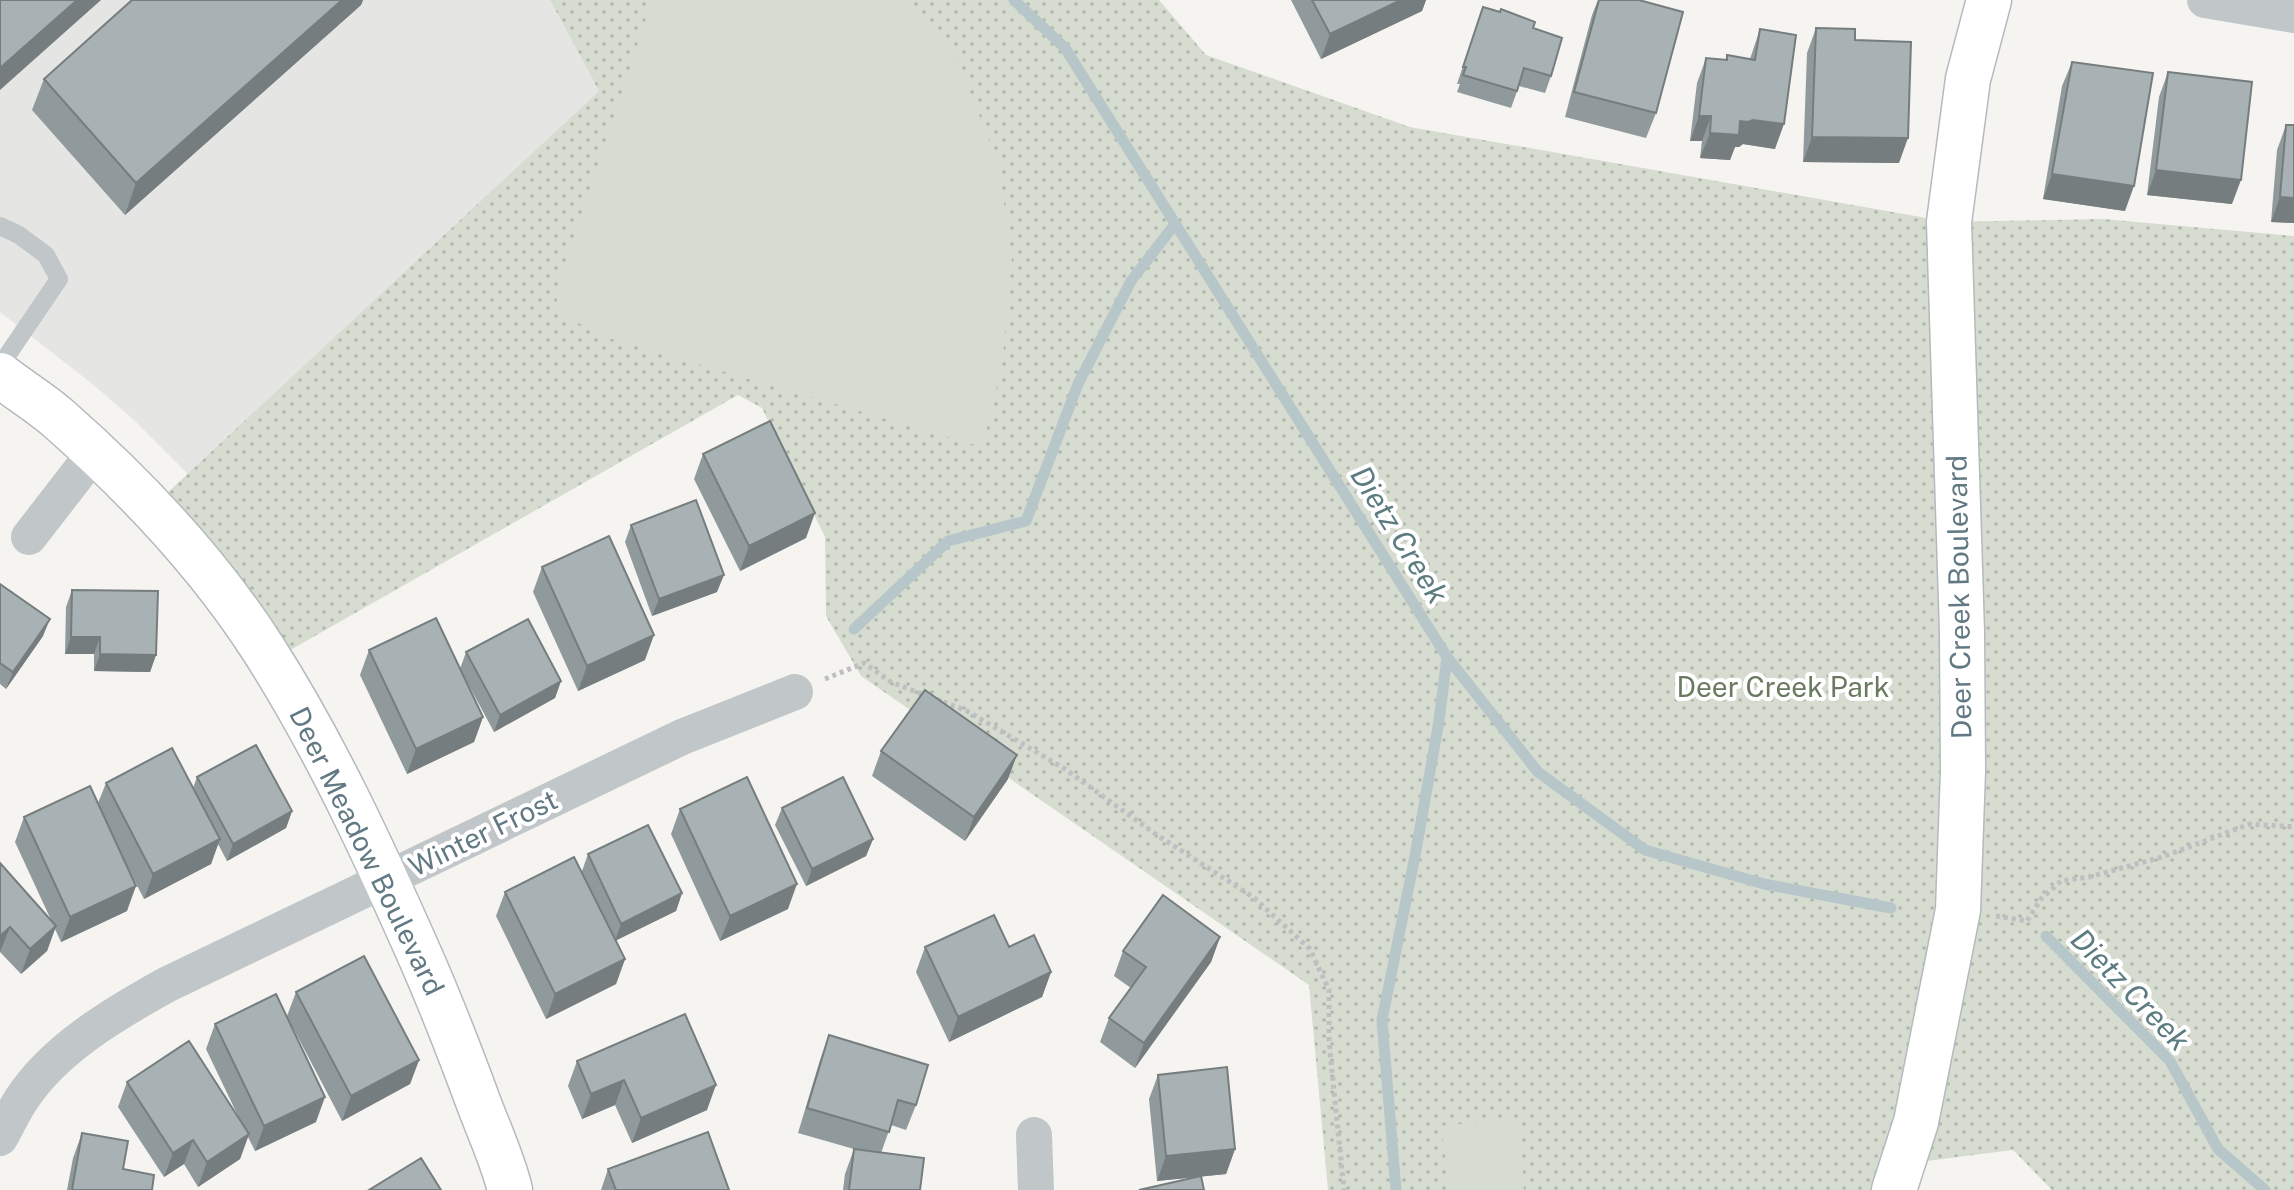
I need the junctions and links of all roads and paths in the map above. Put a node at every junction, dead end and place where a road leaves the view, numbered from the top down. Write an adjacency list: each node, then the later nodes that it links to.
1 (1989, 0): 12 (street, Deer Creek Boulevard)
2 (2205, 0): 3 (street)
3 (2294, 15)
4 (0, 226): 5 (lane)
5 (0, 366)
6 (0, 375): 7 (street, Deer Meadow Boulevard)
7 (94, 453): 8 (street); 11 (street, Deer Meadow Boulevard)
8 (29, 537)
9 (795, 692): 11 (street, Winter Frost); 17 (path)
10 (2294, 827): 12 (path)
11 (386, 880): 14 (street, Winter Frost); 15 (street, Deer Meadow Boulevard)
12 (1958, 910): 18 (street, Deer Creek Boulevard)
13 (1034, 1135): 16 (street)
14 (0, 1138)
15 (510, 1190)
16 (1036, 1190)
17 (1344, 1190)
18 (1894, 1190)

